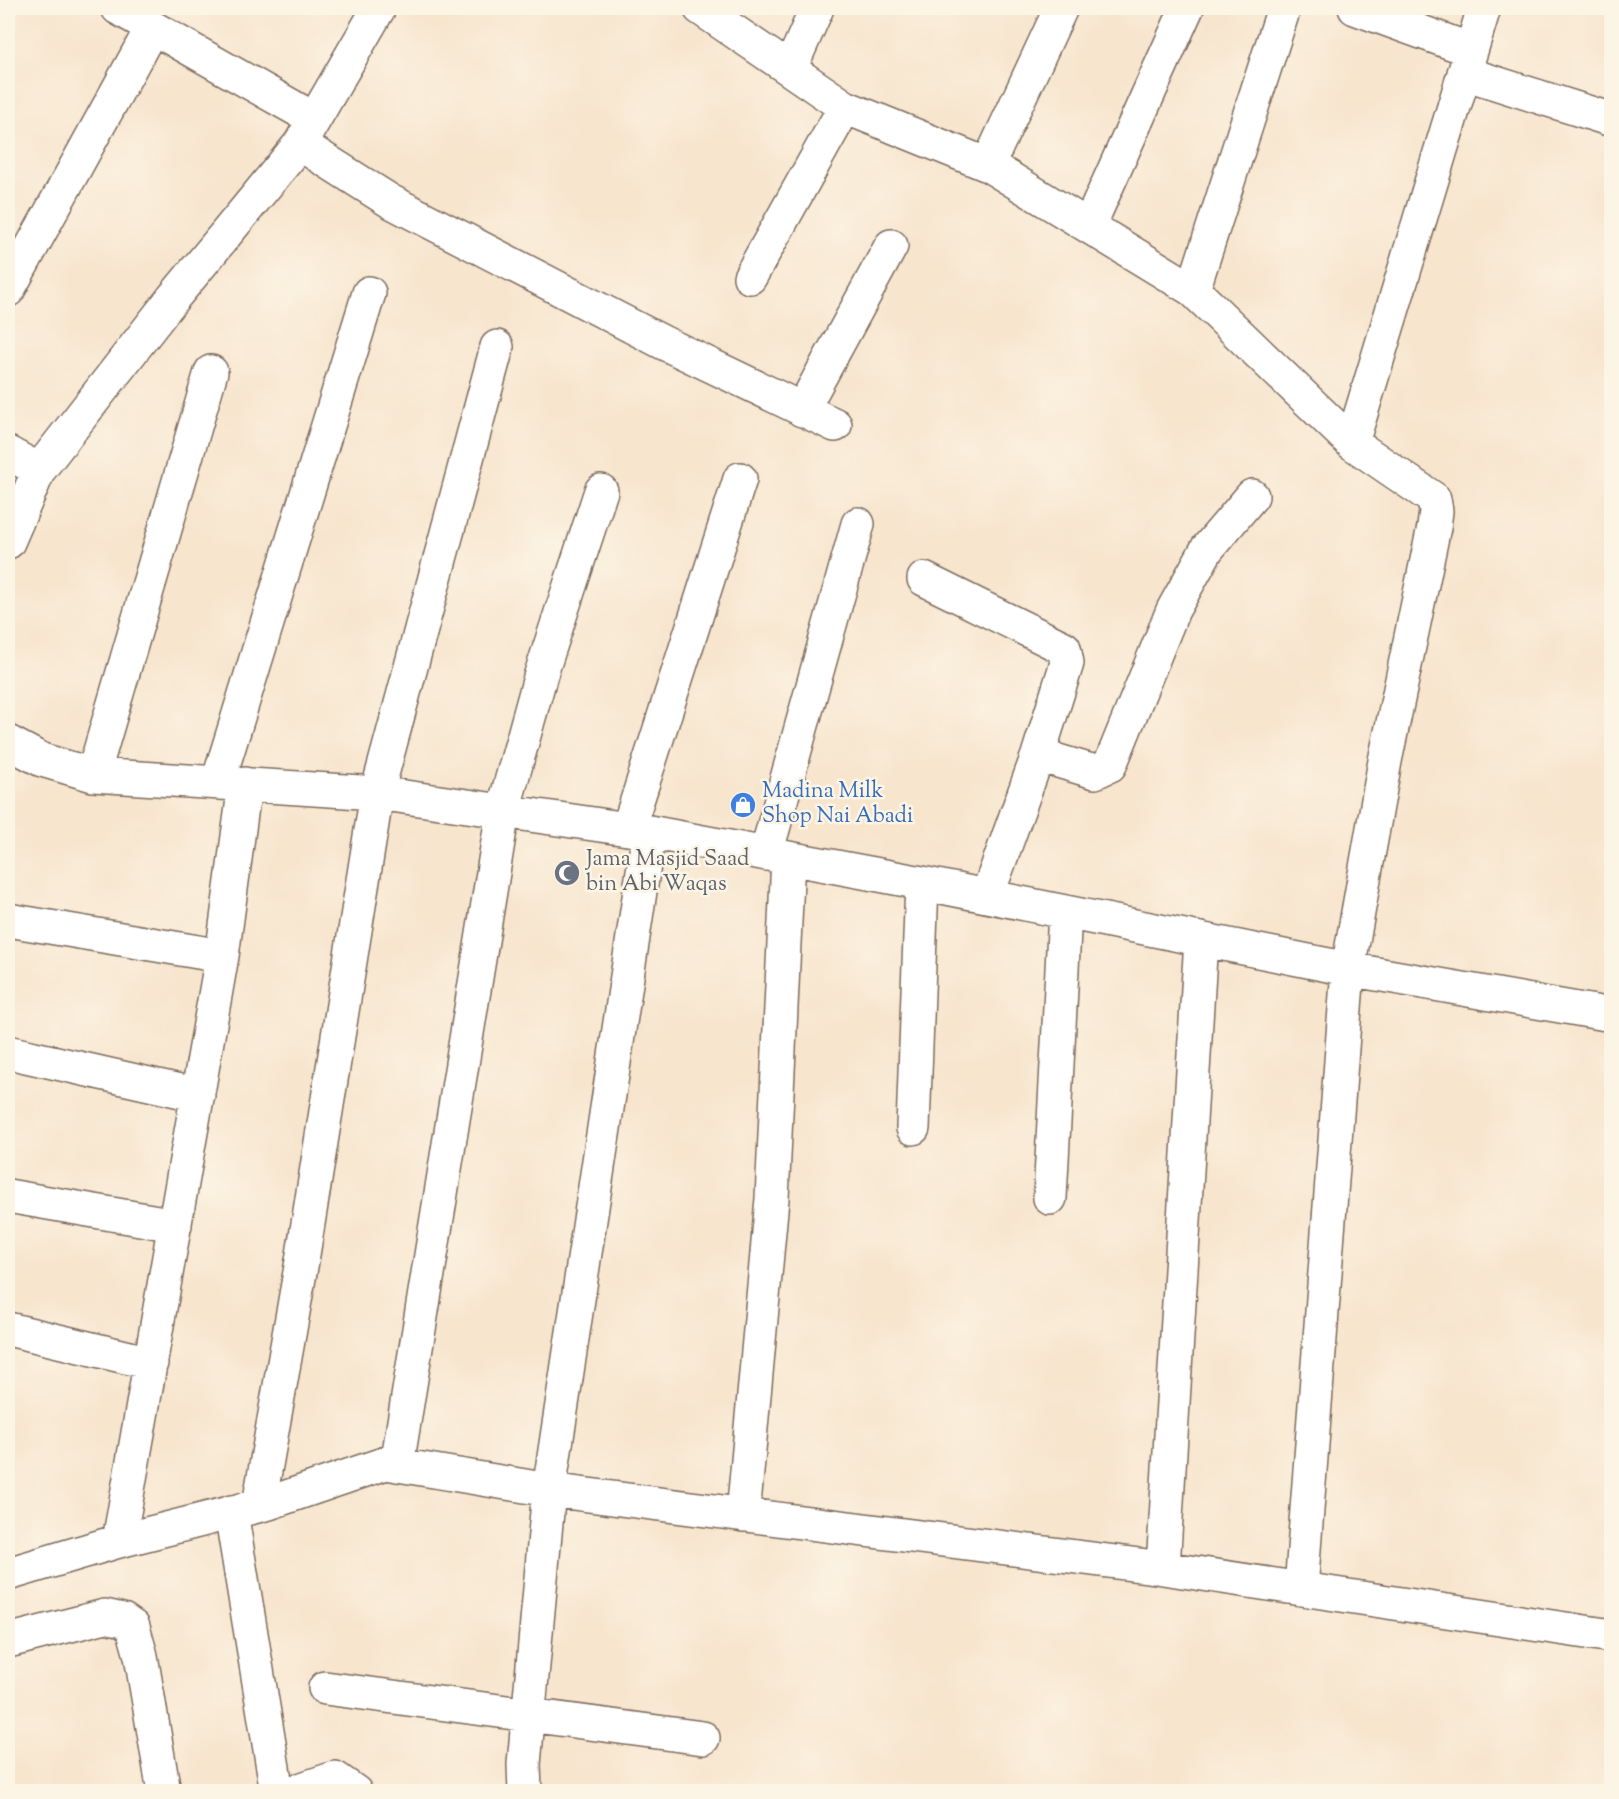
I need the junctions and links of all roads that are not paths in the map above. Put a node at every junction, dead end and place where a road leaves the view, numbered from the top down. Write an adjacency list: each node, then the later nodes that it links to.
1 (118, 8): 10 (street)
2 (379, 8): 15 (street)
3 (700, 8): 12 (street)
4 (817, 8): 12 (street)
5 (1061, 8): 16 (street)
6 (1187, 8): 17 (street)
7 (1284, 8): 21 (street)
8 (1354, 8): 11 (street)
9 (1484, 8): 11 (street)
10 (152, 28): 15 (street); 20 (street)
11 (1468, 61): 14 (street); 27 (street)
12 (790, 69): 13 (street)
13 (846, 107): 16 (street); 19 (street)
14 (1611, 120)
15 (307, 132): 25 (street); 29 (street)
16 (988, 165): 17 (street)
17 (1089, 226): 21 (street)
18 (891, 246): 25 (street)
19 (750, 277)
20 (8, 290)
21 (1192, 290): 27 (street)
22 (369, 293): 39 (street)
23 (497, 347): 40 (street)
24 (211, 372): 38 (street)
25 (802, 410): 26 (street)
26 (835, 425)
27 (1352, 443): 50 (street)
28 (8, 453): 29 (street)
29 (39, 470): 34 (street)
30 (740, 480): 42 (street)
31 (601, 491): 41 (street)
32 (1252, 496): 37 (street)
33 (858, 524): 43 (street)
34 (8, 542)
35 (924, 579): 37 (street)
36 (8, 742): 38 (street)
37 (1038, 755): 45 (street)
38 (93, 775): 39 (street)
39 (232, 783): 40 (street); 49 (street)
40 (377, 793): 41 (street); 62 (street)
41 (503, 811): 42 (street); 60 (street)
42 (638, 831): 43 (street); 61 (street)
43 (777, 856): 44 (street); 63 (street)
44 (922, 883): 45 (street); 54 (street)
45 (987, 896): 46 (street)
46 (1065, 912): 48 (street); 56 (street)
47 (8, 920): 49 (street)
48 (1201, 939): 50 (street); 65 (street)
49 (222, 956): 53 (street)
50 (1348, 969): 51 (street); 67 (street)
51 (1611, 1015)
52 (8, 1052): 53 (street)
53 (198, 1095): 57 (street)
54 (914, 1128)
55 (8, 1196): 57 (street)
56 (1050, 1198)
57 (175, 1225): 59 (street)
58 (8, 1329): 59 (street)
59 (151, 1363): 64 (street)
60 (397, 1465): 61 (street); 62 (street)
61 (549, 1490): 63 (street); 71 (street)
62 (245, 1509): 64 (street); 74 (street)
63 (743, 1515): 65 (street)
64 (119, 1541): 66 (street)
65 (1163, 1568): 67 (street)
66 (8, 1574)
67 (1301, 1589): 68 (street)
68 (1611, 1636)
69 (8, 1641): 73 (street)
70 (325, 1688): 71 (street)
71 (529, 1714): 72 (street); 77 (street)
72 (703, 1738)
73 (164, 1791)
74 (277, 1791)
75 (293, 1791): 76 (street)
76 (355, 1791)
77 (525, 1791)

